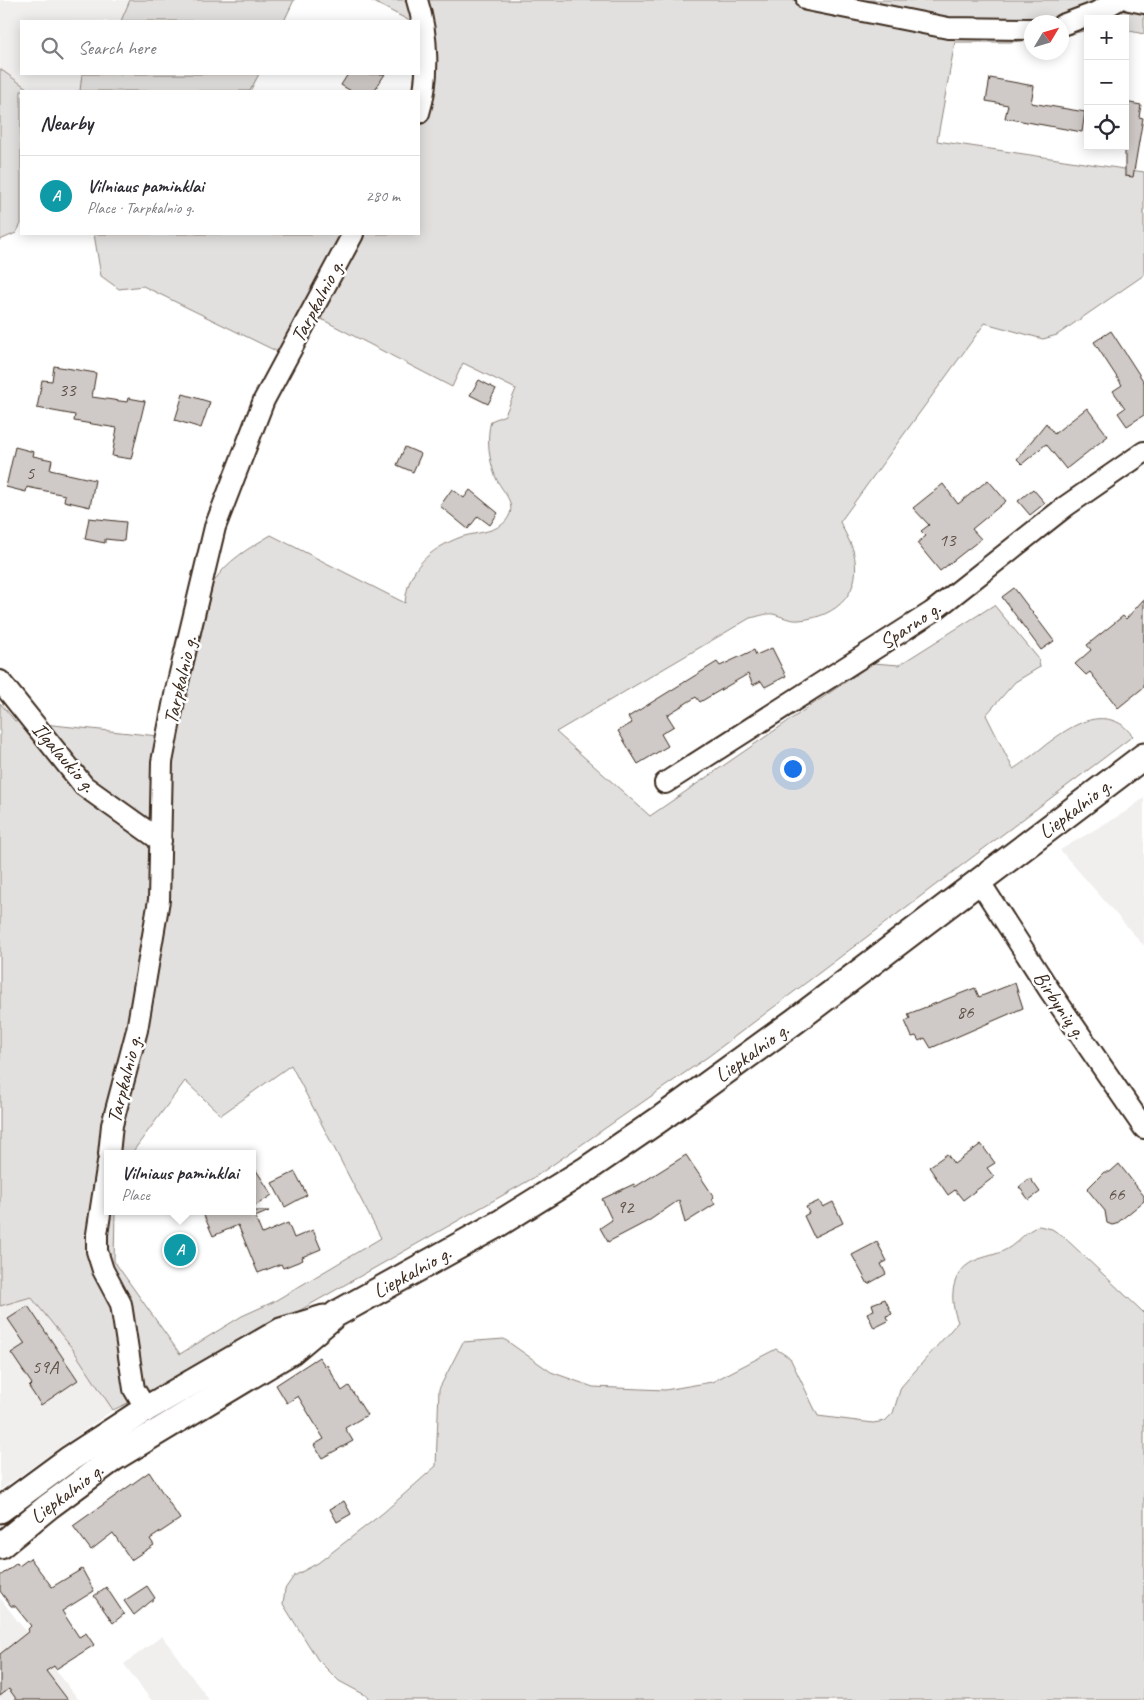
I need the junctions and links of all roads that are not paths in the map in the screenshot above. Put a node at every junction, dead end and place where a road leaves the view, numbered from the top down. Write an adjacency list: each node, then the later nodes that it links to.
1 (417, 0): 8 (street)
2 (807, 0): 7 (street)
3 (1118, 0): 6 (street)
4 (1129, 0): 5 (street)
5 (1144, 3)
6 (1069, 22)
7 (1024, 29)
8 (420, 109)
9 (352, 235): 14 (street, Tarpkalnio g.)
10 (1144, 452): 13 (street, Sparno g.)
11 (0, 681): 14 (street, Ilgalaukio g.)
12 (1144, 756): 15 (main road, Liepkalnio g.)
13 (666, 783)
14 (161, 841): 17 (street, Tarpkalnio g.)
15 (979, 881): 16 (street, Birbynių g.); 19 (main road, Liepkalnio g.)
16 (1144, 1128)
17 (109, 1150)
18 (104, 1188): 20 (street)
19 (336, 1314): 20 (main road, Liepkalnio g.); 22 (main road, Liepkalnio g.)
20 (146, 1409): 21 (main road, Liepkalnio g.)
21 (0, 1510)
22 (0, 1546)

